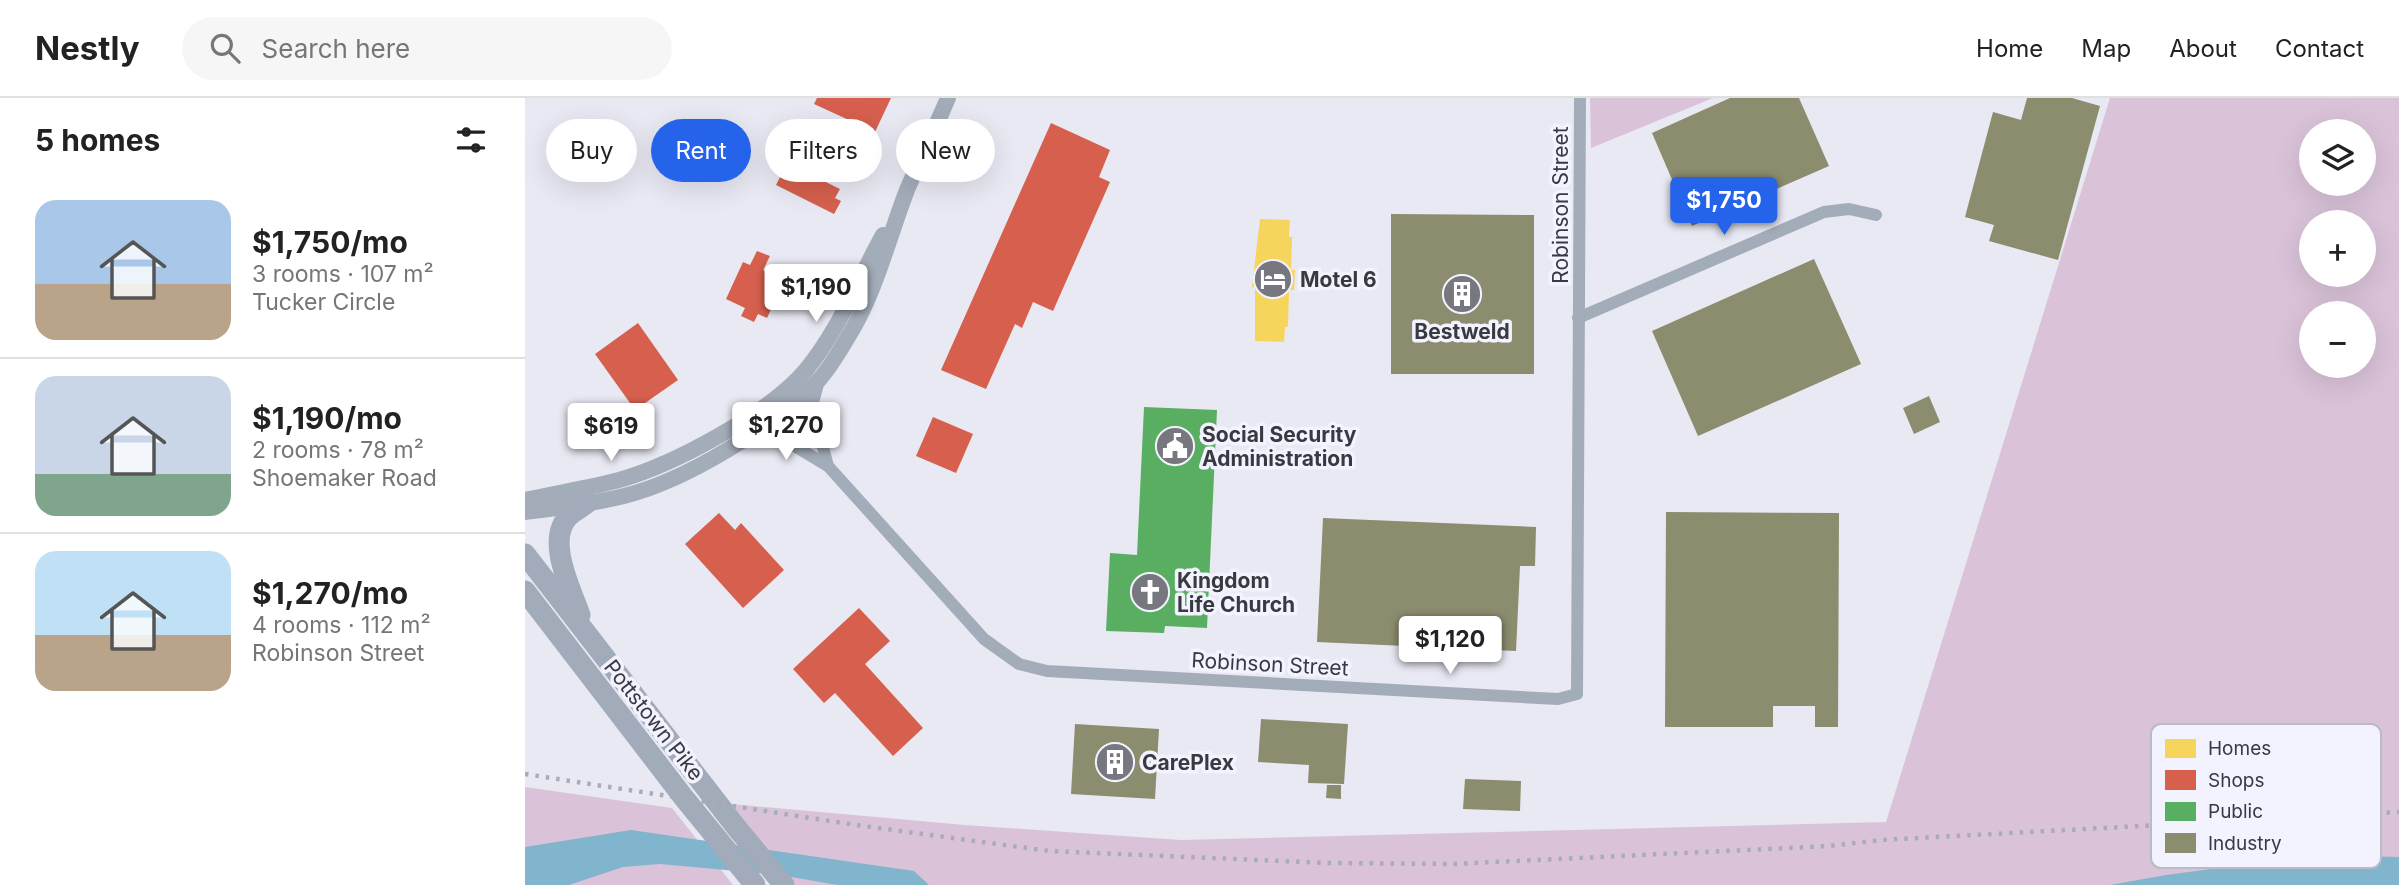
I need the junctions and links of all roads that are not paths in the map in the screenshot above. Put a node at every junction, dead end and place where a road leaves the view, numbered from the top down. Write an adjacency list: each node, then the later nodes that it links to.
1 (948, 98): 3 (street)
2 (1580, 98): 5 (street, Robinson Street)
3 (907, 190): 6 (street); 7 (street)
4 (1876, 215): 5 (street)
5 (1579, 318): 8 (street, Robinson Street)
6 (819, 379): 7 (street); 8 (street, Robinson Street)
7 (759, 421): 8 (street, Robinson Street); 9 (street); 10 (street)
8 (828, 466)
9 (525, 499)
10 (587, 503): 11 (street); 14 (highway)
11 (525, 512)
12 (525, 554): 14 (highway, Pottstown Pike)
13 (525, 592): 15 (highway, Pottstown Pike)
14 (585, 631): 16 (highway, Pottstown Pike)
15 (755, 885)
16 (784, 885)

